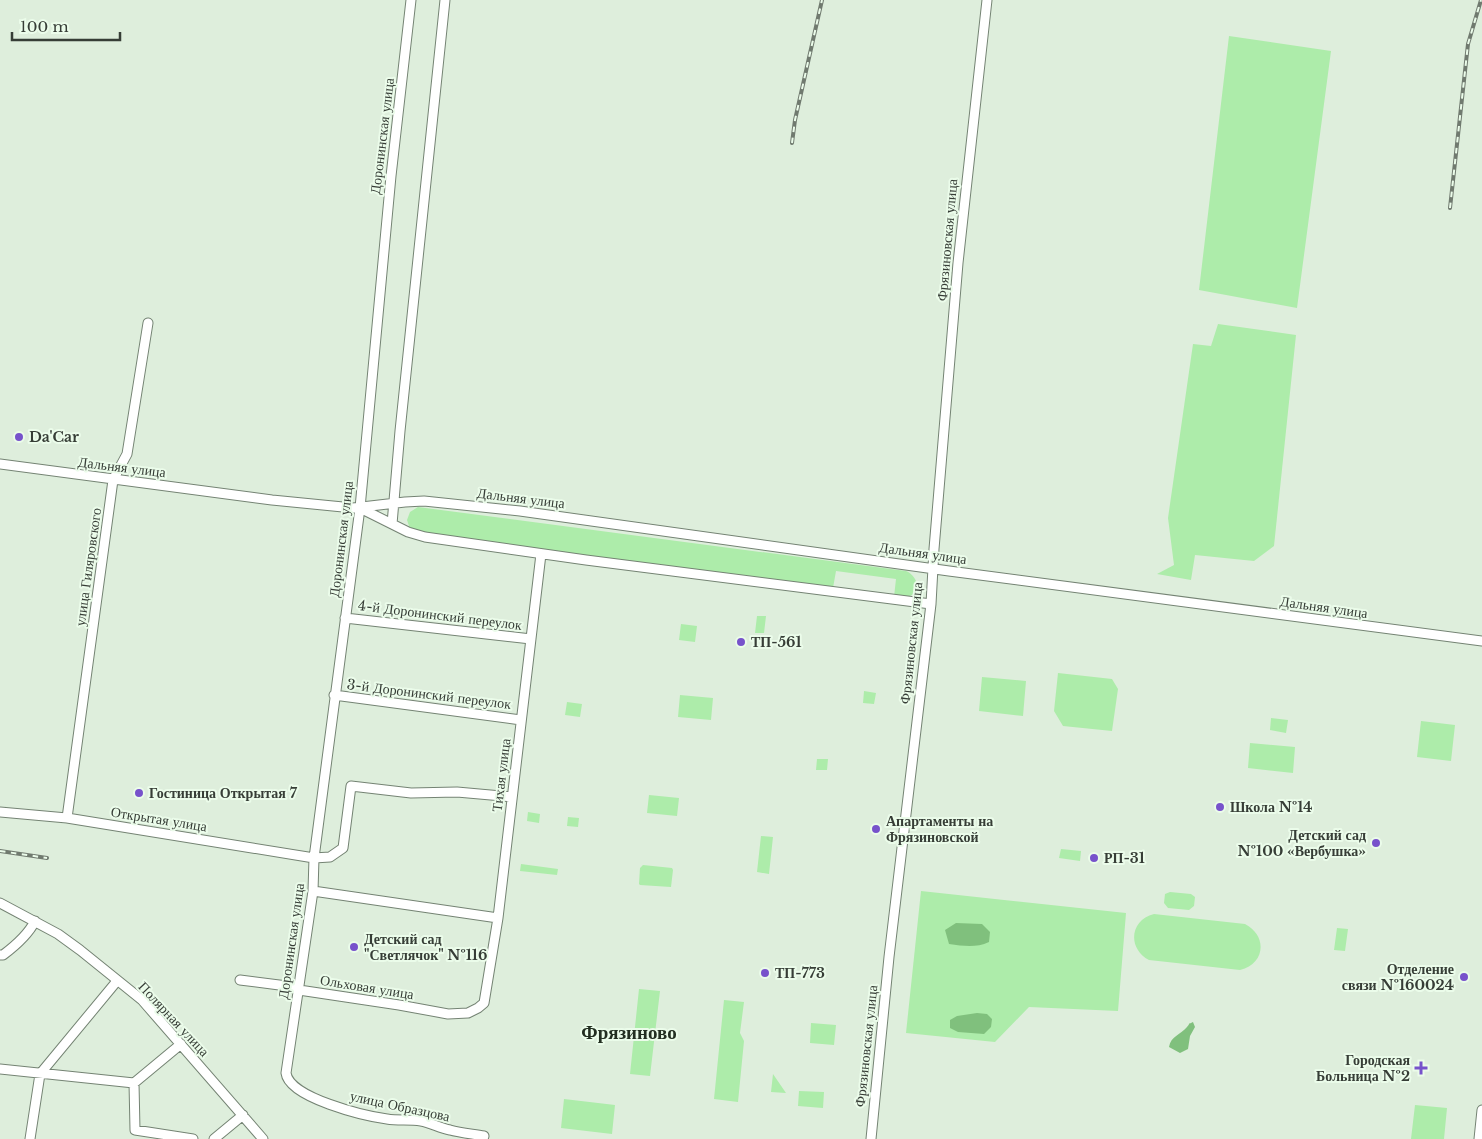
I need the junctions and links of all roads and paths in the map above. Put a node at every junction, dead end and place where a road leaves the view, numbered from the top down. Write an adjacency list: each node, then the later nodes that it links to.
1 (411, 0): 8 (street, Доронинская улица)
2 (445, 0): 7 (street)
3 (987, 0): 11 (street, Фрязиновская улица)
4 (148, 323): 6 (street, улица Гиляровского)
5 (0, 464): 6 (street, Дальняя улица)
6 (113, 480): 8 (street, Дальняя улица); 20 (street, улица Гиляровского)
7 (394, 503): 8 (street, Дальняя улица); 9 (street); 11 (street, Дальняя улица)
8 (360, 508): 9 (street, Дальняя улица); 13 (street, Доронинская улица)
9 (392, 524): 10 (street, Дальняя улица)
10 (541, 554): 12 (street, Дальняя улица); 14 (street, Тихая улица)
11 (933, 568): 12 (street, Фрязиновская улица); 15 (street, Дальняя улица)
12 (931, 604): 44 (street, Фрязиновская улица)
13 (345, 618): 14 (street, 4-й Доронинский переулок); 16 (street, Доронинская улица)
14 (531, 639): 17 (street, Тихая улица)
15 (1482, 641)
16 (334, 695): 17 (street, 3-й Доронинский переулок); 21 (street, Доронинская улица)
17 (521, 720): 18 (street, Тихая улица)
18 (512, 797): 21 (street); 24 (street, Тихая улица)
19 (0, 812): 20 (street, Открытая улица)
20 (67, 818): 21 (street, Открытая улица)
21 (314, 858): 22 (street, Доронинская улица)
22 (313, 891): 24 (street); 29 (street, Доронинская улица)
23 (0, 903): 25 (street, Полярная улица)
24 (498, 918): 30 (street, Тихая улица)
25 (35, 921): 26 (street); 28 (street, Полярная улица)
26 (0, 955)
27 (240, 980): 29 (street, Ольховая улица)
28 (117, 981): 31 (street, Полярная улица); 33 (street)
29 (299, 990): 30 (street, Ольховая улица); 34 (street, Доронинская улица)
30 (485, 999)
31 (181, 1044): 35 (street); 37 (street, Полярная улица)
32 (0, 1069): 33 (street)
33 (40, 1074): 35 (street); 40 (street)
34 (288, 1080): 38 (street, улица Образцова)
35 (134, 1083): 41 (street)
36 (1482, 1110): 45 (street)
37 (243, 1115): 42 (street); 43 (street, Полярная улица)
38 (448, 1135): 39 (street, улица Образцова)
39 (484, 1138)
40 (30, 1139)
41 (193, 1139)
42 (214, 1139)
43 (263, 1139)
44 (871, 1139)
45 (1479, 1139)

